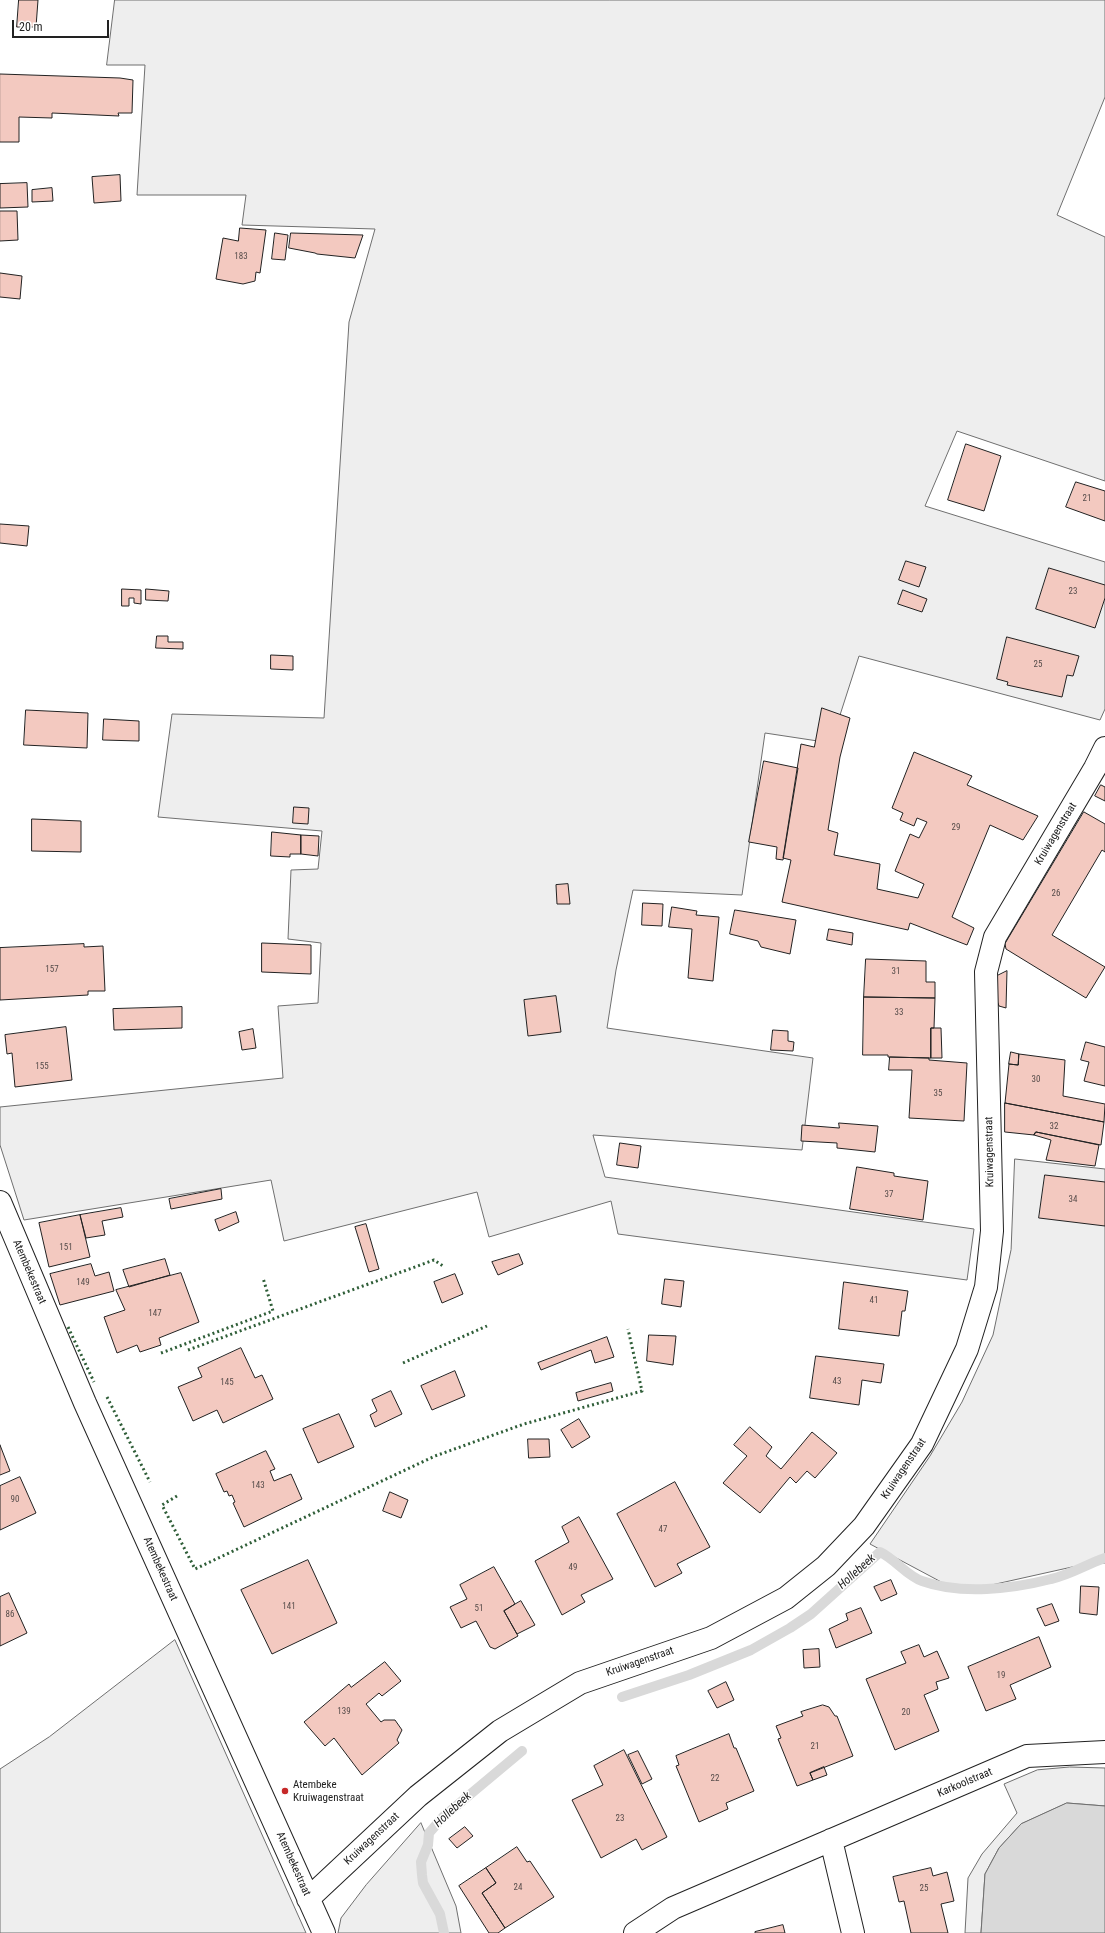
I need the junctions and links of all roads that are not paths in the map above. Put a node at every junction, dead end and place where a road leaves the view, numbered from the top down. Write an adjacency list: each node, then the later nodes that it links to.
1 (1105, 748): 5 (street, Kruiwagenstraat)
2 (0, 1202): 5 (street, Atembekestraat)
3 (1105, 1752): 4 (street, Karkoolstraat)
4 (831, 1840): 7 (street, Karkoolstraat); 8 (street)
5 (308, 1899): 6 (street, Atembekestraat)
6 (324, 1933)
7 (635, 1933)
8 (853, 1933)

